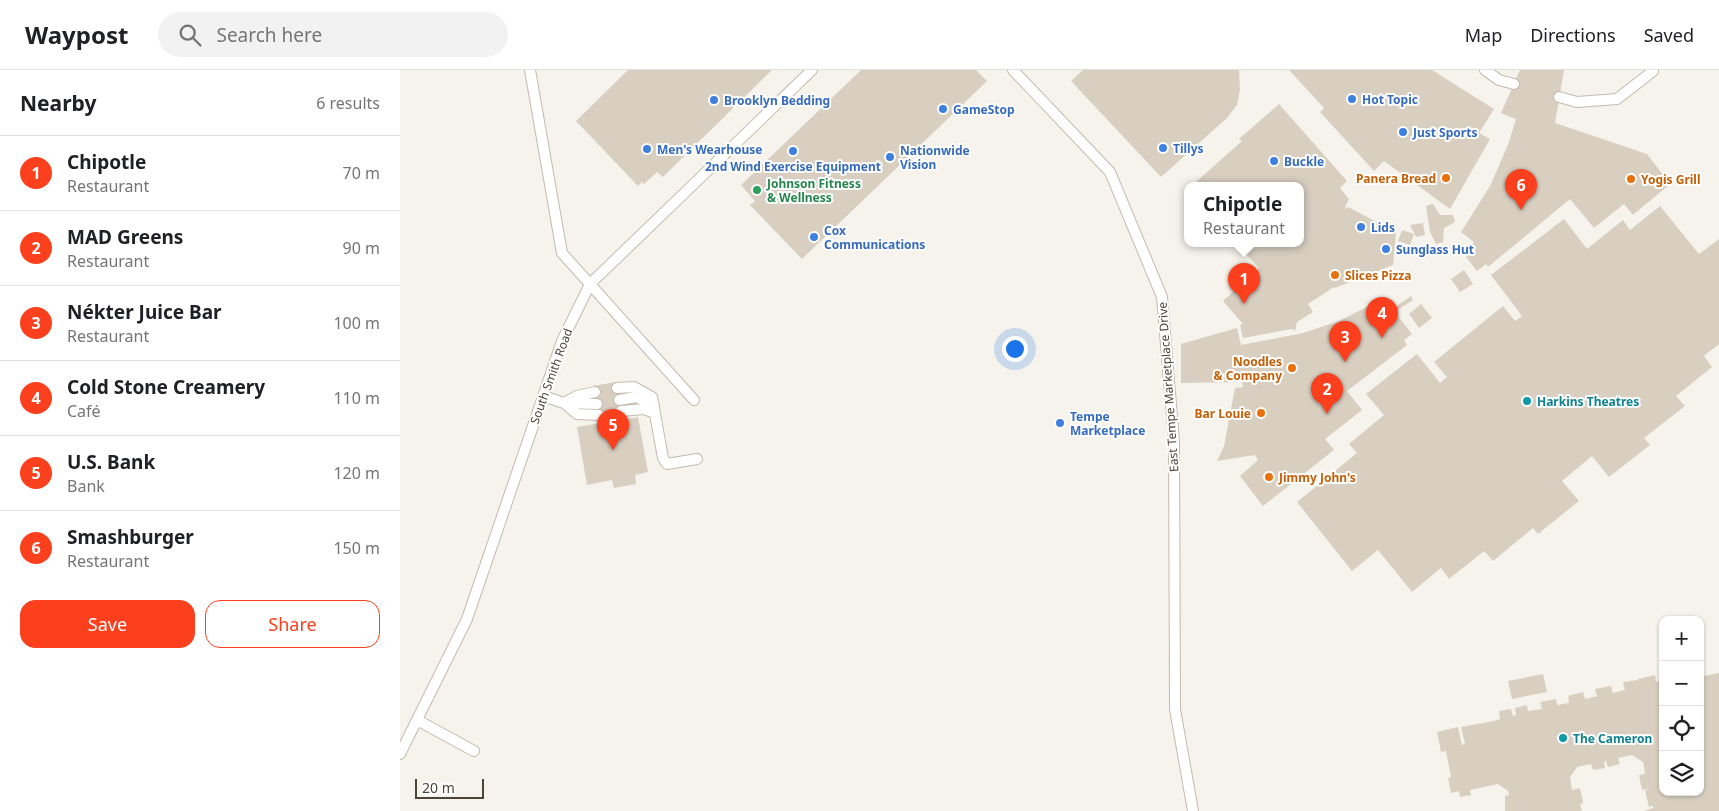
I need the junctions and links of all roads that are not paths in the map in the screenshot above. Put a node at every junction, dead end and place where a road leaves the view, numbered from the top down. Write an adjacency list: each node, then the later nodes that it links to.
1 (530, 70): 8 (lane)
2 (812, 70): 8 (lane, South Smith Road)
3 (1013, 70): 23 (lane, East Tempe Marketplace Drive)
4 (1485, 70): 6 (lane)
5 (1651, 70): 7 (lane)
6 (1514, 84)
7 (1560, 97)
8 (590, 284): 11 (lane, South Smith Road); 13 (lane)
9 (617, 388): 16 (lane)
10 (595, 392): 14 (lane)
11 (543, 396): 14 (lane); 20 (lane, South Smith Road)
12 (619, 400): 16 (lane)
13 (694, 400)
14 (564, 403): 15 (lane); 18 (lane)
15 (597, 404)
16 (654, 409): 17 (lane); 19 (lane)
17 (621, 411)
18 (599, 415)
19 (697, 459)
20 (418, 720): 21 (lane); 22 (lane, South Smith Road)
21 (474, 751)
22 (400, 754)
23 (1194, 811)

